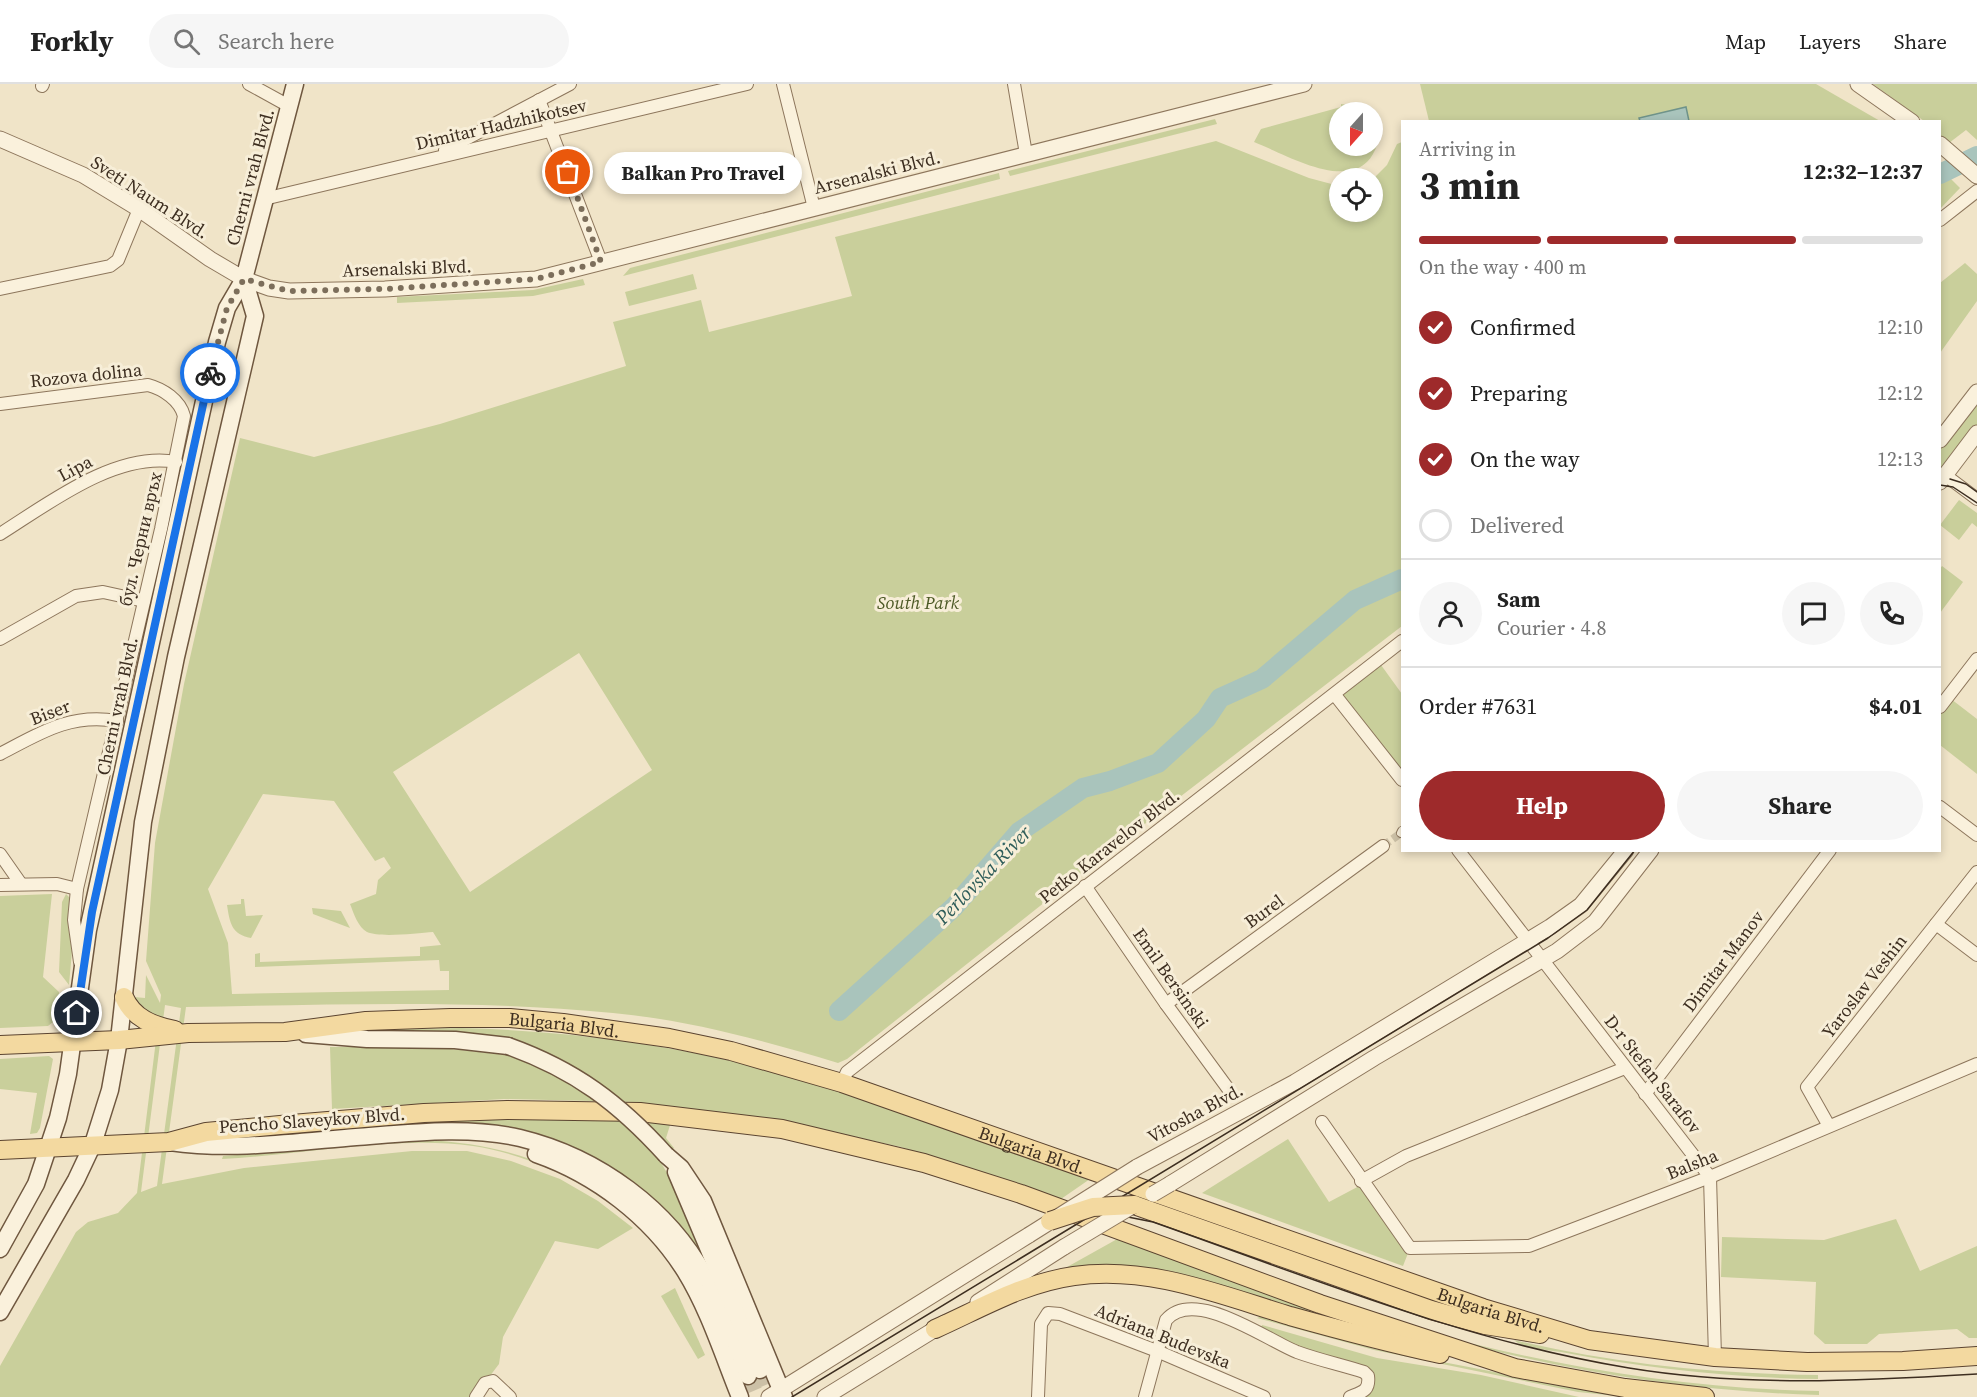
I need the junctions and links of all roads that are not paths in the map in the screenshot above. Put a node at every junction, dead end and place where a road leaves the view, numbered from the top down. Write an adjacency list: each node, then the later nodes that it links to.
1 (249, 84): 11 (street)
2 (295, 84): 11 (main road, Cherni vrah Blvd.)
3 (570, 84): 10 (street)
4 (747, 84): 13 (street, Dimitar Hadzhikotsev)
5 (783, 84): 21 (street)
6 (1014, 84): 16 (street)
7 (1305, 84): 9 (street, Arsenalski Blvd.)
8 (1858, 84): 12 (street)
9 (1274, 88): 16 (street, Arsenalski Blvd.)
10 (539, 100): 13 (street); 17 (street)
11 (289, 106): 19 (main road, Cherni vrah Blvd.)
12 (1909, 120)
13 (551, 130): 17 (street, Dimitar Hadzhikotsev); 23 (street)
14 (0, 139): 20 (street, Sveti Naum Blvd.)
15 (1942, 146): 18 (street)
16 (1026, 154): 21 (street, Arsenalski Blvd.)
17 (428, 159): 19 (street, Dimitar Hadzhikotsev)
18 (1977, 181): 22 (street)
19 (264, 199): 24 (main road, Cherni vrah Blvd.)
20 (139, 208): 24 (street, Sveti Naum Blvd.); 25 (street)
21 (814, 208): 23 (street, Arsenalski Blvd.)
22 (1941, 219)
23 (601, 262): 24 (street, Arsenalski Blvd.)
24 (244, 279): 61 (main road, Cherni vrah Blvd.); 62 (main road)
25 (0, 289)
26 (1977, 392): 29 (street)
27 (172, 398): 28 (street, Rozova dolina); 31 (street, бул. Черни връх)
28 (1, 402)
29 (1942, 430)
30 (1977, 434): 32 (street)
31 (176, 462): 34 (street, Lipa); 35 (street, бул. Черни връх)
32 (1942, 478): 33 (street)
33 (1977, 499)
34 (0, 534)
35 (144, 601): 36 (street); 41 (street, бул. Черни връх)
36 (0, 639)
37 (1401, 642): 39 (street, Petko Karavelov Blvd.)
38 (1977, 659): 40 (street)
39 (1335, 695): 43 (street); 55 (street, Petko Karavelov Blvd.)
40 (1941, 706)
41 (117, 721): 42 (street, Biser); 56 (street, бул. Черни връх)
42 (0, 754)
43 (1401, 779)
44 (1941, 808): 45 (street)
45 (1977, 835)
46 (1383, 846): 63 (street, Burel)
47 (1460, 852): 58 (street, D-r Stefan Sarafov)
48 (1624, 852): 58 (street, Vitosha Blvd.)
49 (1649, 852): 60 (street)
50 (1828, 852): 73 (street, Dimitar Manov)
51 (0, 854): 53 (street)
52 (1977, 872): 57 (street, Yaroslav Veshin)
53 (21, 884): 54 (street); 56 (street)
54 (0, 885)
55 (1085, 886): 63 (street, Emil Bersinski); 71 (street, Petko Karavelov Blvd.)
56 (76, 889): 61 (street, бул. Черни връх)
57 (1936, 924): 59 (street); 75 (street, Yaroslav Veshin)
58 (1529, 940): 60 (street, D-r Stefan Sarafov); 85 (street, Vitosha Blvd., bridge)
59 (1977, 955)
60 (1543, 960): 70 (street, D-r Stefan Sarafov); 84 (street, bridge)
61 (83, 972): 67 (main road, Cherni vrah Blvd.)
62 (124, 997): 65 (main road); 66 (main road)
63 (1166, 1004): 72 (street, Emil Bersinski)
64 (285, 1032): 65 (main road, Bulgaria Blvd.); 71 (main road, Bulgaria Blvd.); 81 (main road, Pencho Slaveykov Blvd., bridge)
65 (188, 1033): 66 (main road, Bulgaria Blvd.)
66 (119, 1040): 67 (main road, Bulgaria Blvd.); 78 (main road)
67 (73, 1041): 68 (main road, Bulgaria Blvd.); 79 (main road, Cherni vrah Blvd.)
68 (0, 1045)
69 (1977, 1064): 75 (street, Balsha)
70 (1626, 1068): 73 (street, D-r Stefan Sarafov); 83 (street)
71 (842, 1083): 93 (main road, Bulgaria Blvd.)
72 (1229, 1090)
73 (1645, 1094): 82 (street, D-r Stefan Sarafov)
74 (1322, 1122): 83 (street)
75 (1829, 1126): 82 (street, Balsha)
76 (457, 1133): 77 (main road, Pencho Slaveykov Blvd.); 81 (main road, Pencho Slaveykov Blvd.); 101 (main road, Pencho Slaveykov Blvd.)
77 (169, 1142): 78 (main road); 97 (main road)
78 (93, 1144): 79 (main road); 87 (main road)
79 (49, 1148): 80 (main road); 86 (main road, Cherni vrah Blvd.)
80 (0, 1150)
81 (666, 1155): 98 (main road, Pencho Slaveykov Blvd.)
82 (1710, 1177): 83 (street, Balsha); 96 (street)
83 (1361, 1181)
84 (1134, 1205): 85 (main road, bridge); 92 (street, bridge); 93 (main road)
85 (1050, 1221): 98 (street, Vitosha Blvd., bridge)
86 (0, 1250)
87 (31, 1262): 88 (main road); 90 (main road)
88 (0, 1293)
89 (1254, 1305): 91 (street); 92 (main road); 97 (main road)
90 (0, 1312)
91 (1235, 1322): 94 (street); 106 (street)
92 (934, 1329): 102 (street)
93 (1589, 1340): 96 (main road, Bulgaria Blvd.)
94 (1157, 1351): 103 (street, Adriana Budevska); 104 (street); 105 (street, Adriana Budevska)
95 (1977, 1356): 96 (main road, Bulgaria Blvd.)
96 (1715, 1357)
97 (1515, 1368): 107 (main road)
98 (778, 1394)
99 (476, 1397): 100 (street)
100 (510, 1397)
101 (740, 1397)
102 (825, 1397)
103 (1038, 1397)
104 (1145, 1397)
105 (1264, 1397)
106 (1350, 1397)
107 (1705, 1397)

